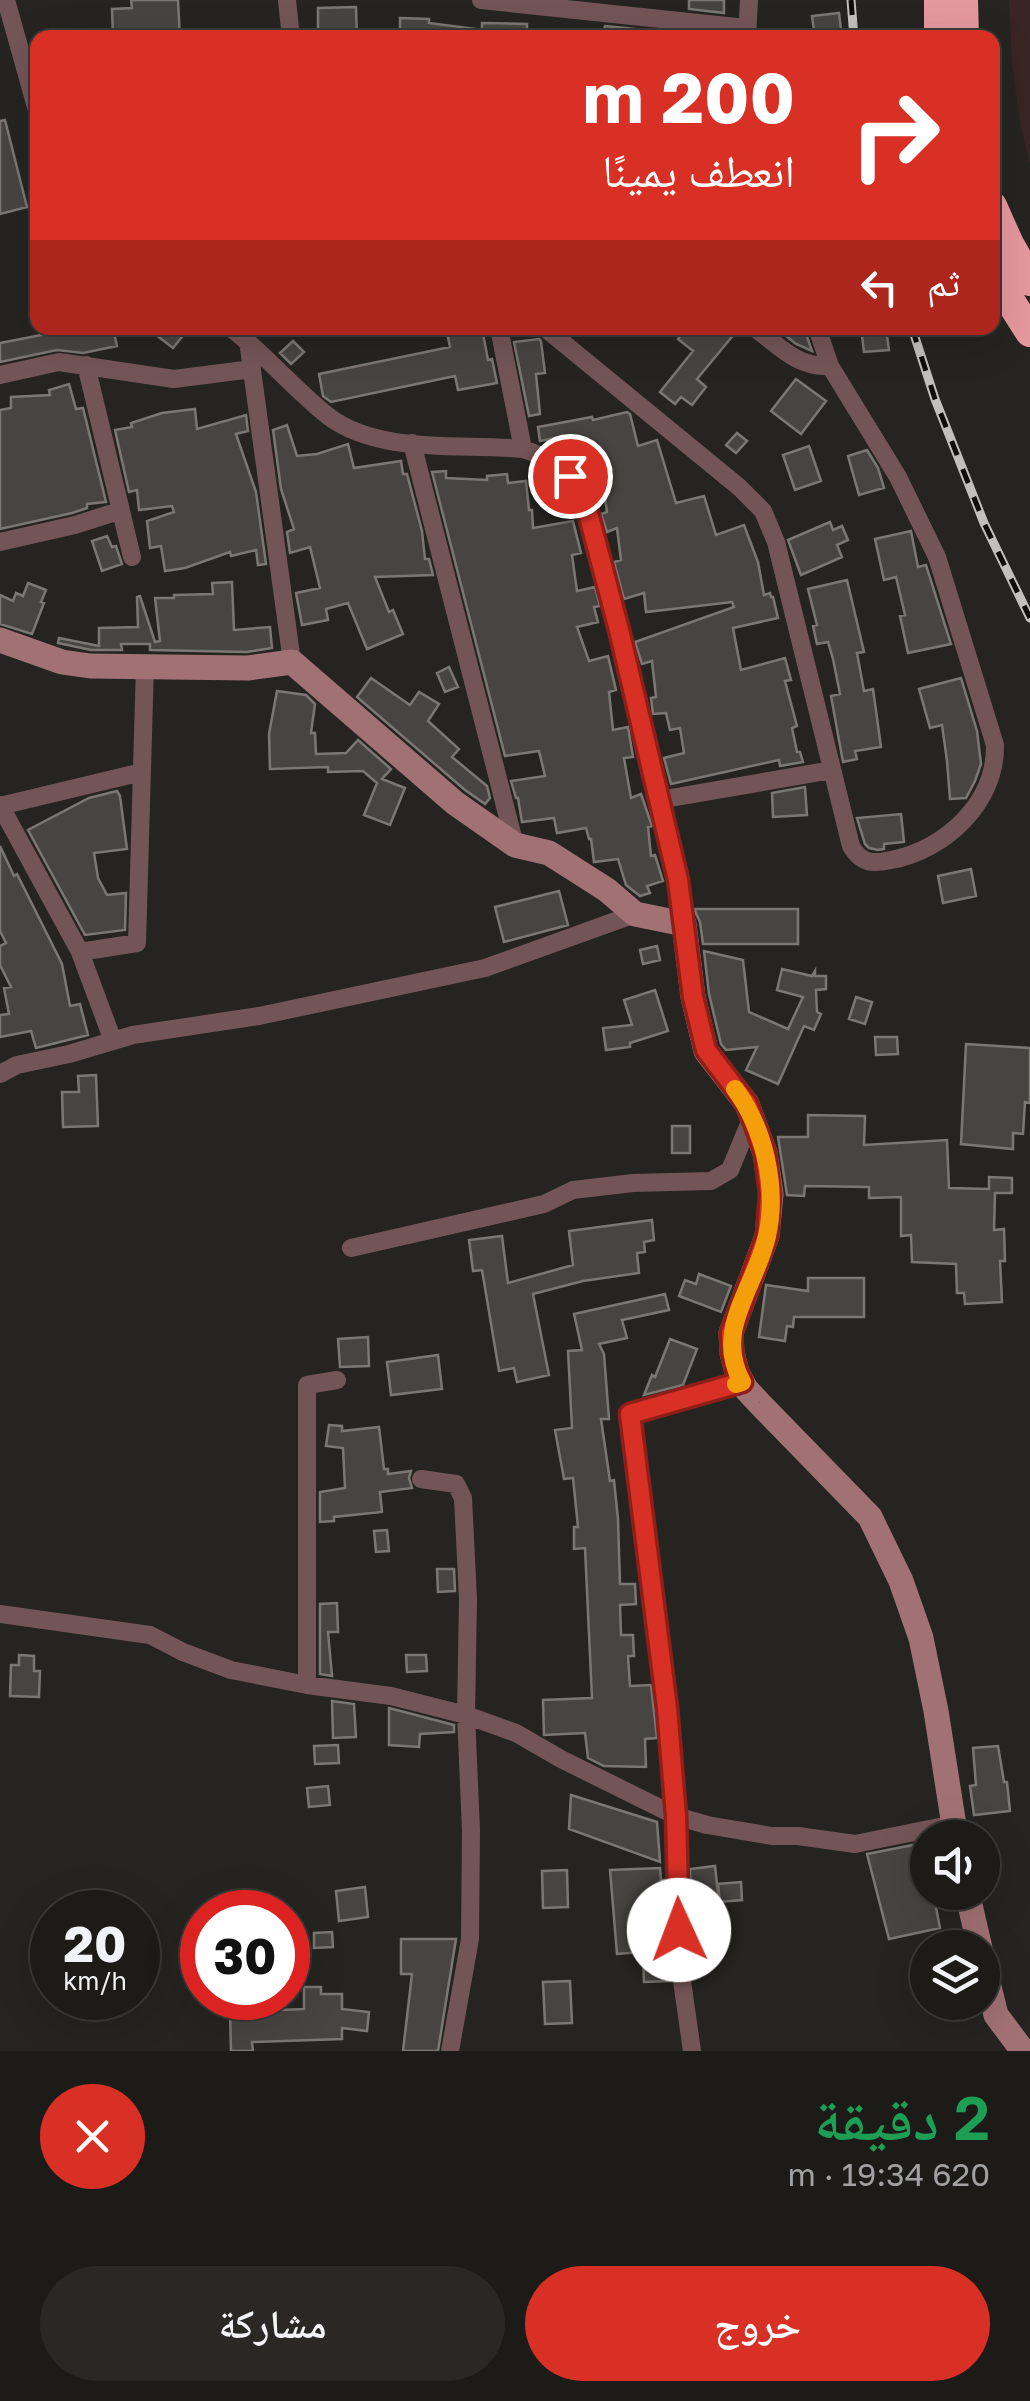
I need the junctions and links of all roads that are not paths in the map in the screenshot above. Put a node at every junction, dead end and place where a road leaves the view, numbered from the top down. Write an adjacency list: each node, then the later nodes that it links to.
1 (6, 0): 13 (street)
2 (287, 0): 8 (street)
3 (482, 0): 7 (street)
4 (749, 0): 10 (street)
5 (939, 0): 11 (highway)
6 (963, 0): 12 (highway)
7 (580, 5): 9 (street)
8 (290, 30)
9 (728, 30)
10 (746, 30)
11 (939, 30)
12 (964, 30)
13 (30, 86)
14 (1000, 223): 16 (highway)
15 (1000, 281): 17 (highway)
16 (1030, 281)
17 (1030, 332)
18 (240, 335): 23 (street)
19 (500, 335): 29 (street)
20 (553, 335): 36 (street)
21 (764, 335): 25 (street)
22 (819, 335): 25 (street)
23 (248, 341): 26 (street); 28 (street)
24 (86, 365): 26 (street); 27 (street); 30 (street)
25 (830, 366): 36 (street)
26 (252, 369): 34 (street)
27 (0, 375)
28 (412, 442): 29 (street); 40 (street)
29 (523, 449): 38 (street)
30 (119, 511): 31 (street); 32 (street)
31 (0, 542)
32 (132, 557)
33 (0, 640): 35 (street)
34 (292, 662): 35 (street); 40 (street)
35 (146, 665): 37 (street)
36 (832, 770): 38 (street)
37 (142, 772): 39 (street); 43 (street)
38 (659, 800): 42 (street)
39 (0, 806): 43 (street)
40 (515, 845): 41 (street)
41 (636, 914): 42 (street); 44 (street)
42 (684, 924): 46 (street)
43 (80, 952): 44 (street)
44 (113, 1041): 45 (street)
45 (0, 1074)
46 (752, 1117): 47 (street); 49 (street)
47 (351, 1248)
48 (337, 1380): 52 (street)
49 (742, 1382): 54 (street); 55 (street)
50 (421, 1479): 53 (street)
51 (0, 1614): 52 (street)
52 (306, 1685): 53 (street)
53 (466, 1716): 54 (street); 58 (street)
54 (676, 1816): 56 (street); 59 (street)
55 (953, 1820)
56 (910, 1836)
57 (1000, 2019): 60 (street)
58 (450, 2051)
59 (692, 2051)
60 (1023, 2051)

